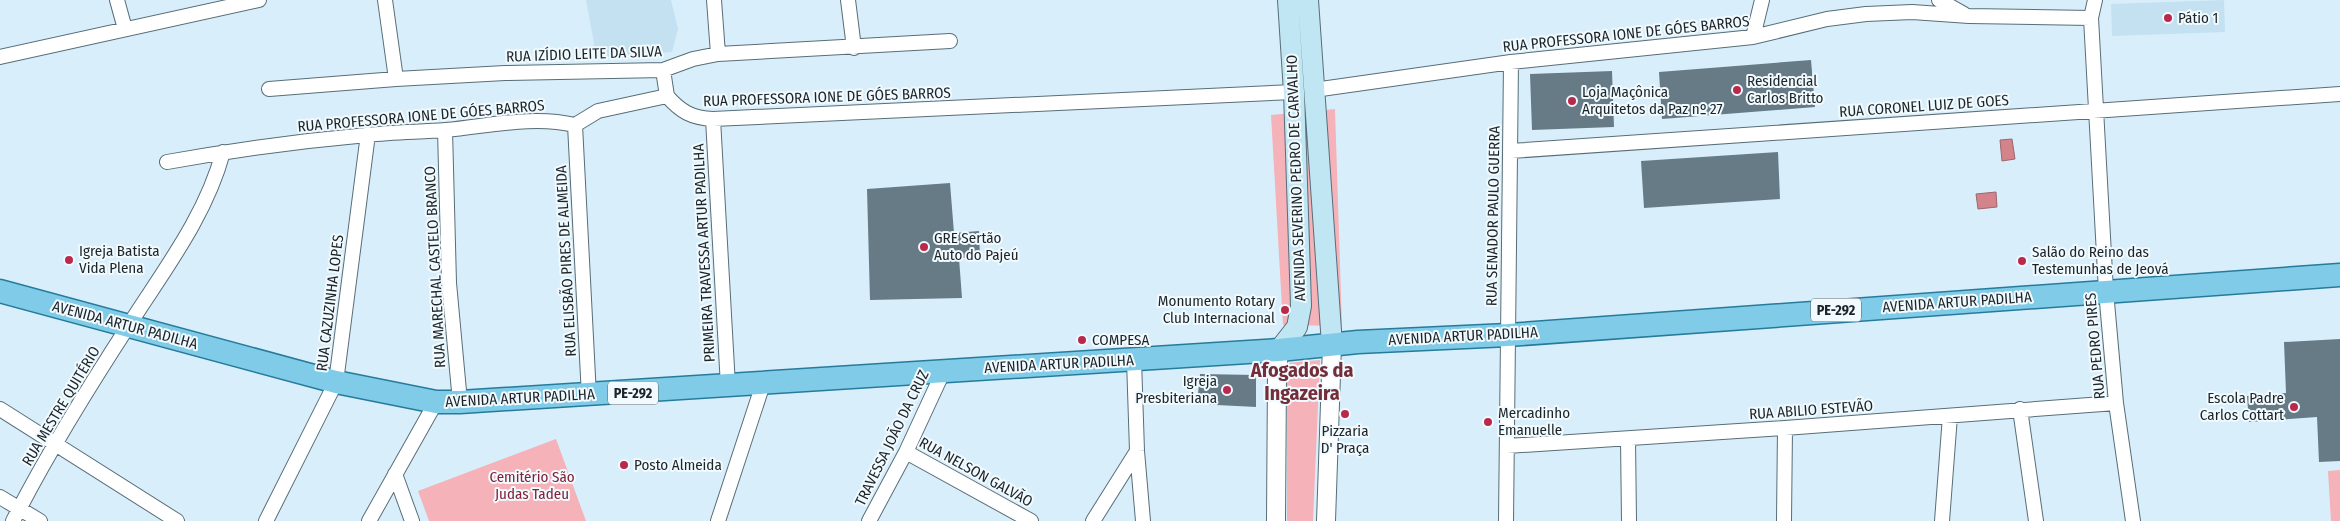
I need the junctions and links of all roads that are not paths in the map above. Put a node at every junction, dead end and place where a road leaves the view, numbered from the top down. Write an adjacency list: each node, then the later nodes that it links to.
1 (117, 0): 12 (street)
2 (254, 0): 12 (street)
3 (385, 0): 20 (street)
4 (714, 0): 16 (street)
5 (848, 0): 15 (street)
6 (1762, 0): 13 (street)
7 (1939, 0): 10 (street)
8 (2095, 0): 11 (street, RUA PEDRO PIRES)
9 (1298, 1): 22 (main road, AVENIDA SEVERINO PEDRO DE CARVALHO)
10 (1969, 16): 11 (street, RUA PROFESSORA IONE DE GÓES BARROS); 13 (street, RUA PROFESSORA IONE DE GÓES BARROS)
11 (2091, 18): 25 (street, RUA PEDRO PIRES)
12 (125, 29): 17 (street)
13 (1753, 37): 18 (street, RUA PROFESSORA IONE DE GÓES BARROS)
14 (950, 40): 15 (street, RUA IZÍDIO LEITE DA SILVA)
15 (854, 48): 16 (street, RUA IZÍDIO LEITE DA SILVA)
16 (718, 54): 19 (street, RUA IZÍDIO LEITE DA SILVA)
17 (0, 56)
18 (1511, 62): 22 (street, RUA PROFESSORA IONE DE GÓES BARROS); 30 (street, RUA SENADOR PAULO GUERRA)
19 (663, 70): 20 (street, RUA IZÍDIO LEITE DA SILVA); 24 (street)
20 (396, 78): 21 (street, RUA IZÍDIO LEITE DA SILVA)
21 (269, 89)
22 (1304, 91): 26 (street, RUA PROFESSORA IONE DE GÓES BARROS); 38 (main road, AVENIDA SEVERINO PEDRO DE CARVALHO); 39 (main road, AVENIDA SEVERINO PEDRO DE CARVALHO)
23 (2340, 94): 25 (street, RUA CORONEL LUIZ DE GOES)
24 (667, 96): 26 (street, RUA PROFESSORA IONE DE GÓES BARROS); 27 (street)
25 (2096, 110): 30 (street, RUA CORONEL LUIZ DE GOES); 34 (street, RUA PEDRO PIRES)
26 (713, 120): 44 (street, PRIMEIRA TRAVESSA ARTUR PADILHA)
27 (575, 125): 28 (street, RUA PROFESSORA IONE DE GÓES BARROS); 45 (street, RUA ELISBÃO PIRES DE ALMEIDA)
28 (445, 130): 29 (street, RUA PROFESSORA IONE DE GÓES BARROS); 47 (street, RUA MARECHAL CASTELO BRANCO)
29 (368, 134): 31 (street, RUA PROFESSORA IONE DE GÓES BARROS); 42 (street, RUA CAZUZINHA LOPES)
30 (1511, 151): 37 (street, RUA SENADOR PAULO GUERRA)
31 (223, 152): 32 (street, RUA PROFESSORA IONE DE GÓES BARROS); 36 (street, RUA MESTRE QUITÉRIO)
32 (167, 162)
33 (2340, 276): 34 (main road, AVENIDA ARTUR PADILHA / PE-292)
34 (2106, 290): 37 (main road, AVENIDA ARTUR PADILHA / PE-292); 48 (street, RUA PEDRO PIRES)
35 (0, 291): 36 (main road, AVENIDA ARTUR PADILHA / PE-292)
36 (128, 326): 42 (main road, AVENIDA ARTUR PADILHA / PE-292); 54 (street, RUA MESTRE QUITÉRIO)
37 (1508, 335): 38 (main road, AVENIDA ARTUR PADILHA / PE-292); 55 (street, RUA SENADOR PAULO GUERRA)
38 (1332, 346): 39 (main road, AVENIDA ARTUR PADILHA / PE-292); 72 (street)
39 (1279, 350): 40 (main road, AVENIDA ARTUR PADILHA / PE-292); 71 (street)
40 (1134, 360): 41 (main road, AVENIDA ARTUR PADILHA / PE-292); 56 (street)
41 (944, 370): 43 (main road, AVENIDA ARTUR PADILHA / PE-292); 57 (street, TRAVESSA JOÃO DA CRUZ)
42 (336, 382): 46 (main road, AVENIDA ARTUR PADILHA / PE-292); 63 (street, RUA CAZUZINHA LOPES)
43 (763, 384): 44 (main road, AVENIDA ARTUR PADILHA / PE-292); 66 (street)
44 (728, 386): 45 (main road, AVENIDA ARTUR PADILHA / PE-292)
45 (589, 396): 47 (main road, AVENIDA ARTUR PADILHA / PE-292)
46 (436, 402): 47 (main road, AVENIDA ARTUR PADILHA / PE-292); 58 (street)
47 (460, 402)
48 (2116, 403): 50 (street, RUA ABILIO ESTEVÃO); 78 (street, RUA PEDRO PIRES)
49 (0, 409): 54 (street)
50 (2020, 409): 51 (street, RUA ABILIO ESTEVÃO); 77 (street)
51 (1950, 416): 52 (street, RUA ABILIO ESTEVÃO); 76 (street)
52 (1785, 428): 53 (street, RUA ABILIO ESTEVÃO); 75 (street)
53 (1628, 439): 55 (street, RUA ABILIO ESTEVÃO); 74 (street)
54 (56, 445): 60 (street, RUA MESTRE QUITÉRIO); 62 (street)
55 (1507, 446): 73 (street, RUA SENADOR PAULO GUERRA)
56 (1137, 451): 69 (street); 70 (street)
57 (906, 452): 67 (street, TRAVESSA JOÃO DA CRUZ); 68 (street, RUA NELSON GALVÃO)
58 (395, 474): 64 (street); 65 (street)
59 (0, 497): 60 (street)
60 (16, 515): 61 (street)
61 (40, 521)
62 (177, 521)
63 (266, 521)
64 (369, 521)
65 (412, 521)
66 (718, 521)
67 (869, 521)
68 (1031, 521)
69 (1093, 521)
70 (1143, 521)
71 (1276, 521)
72 (1326, 521)
73 (1506, 521)
74 (1629, 521)
75 (1784, 521)
76 (1942, 521)
77 (2036, 521)
78 (2133, 521)

